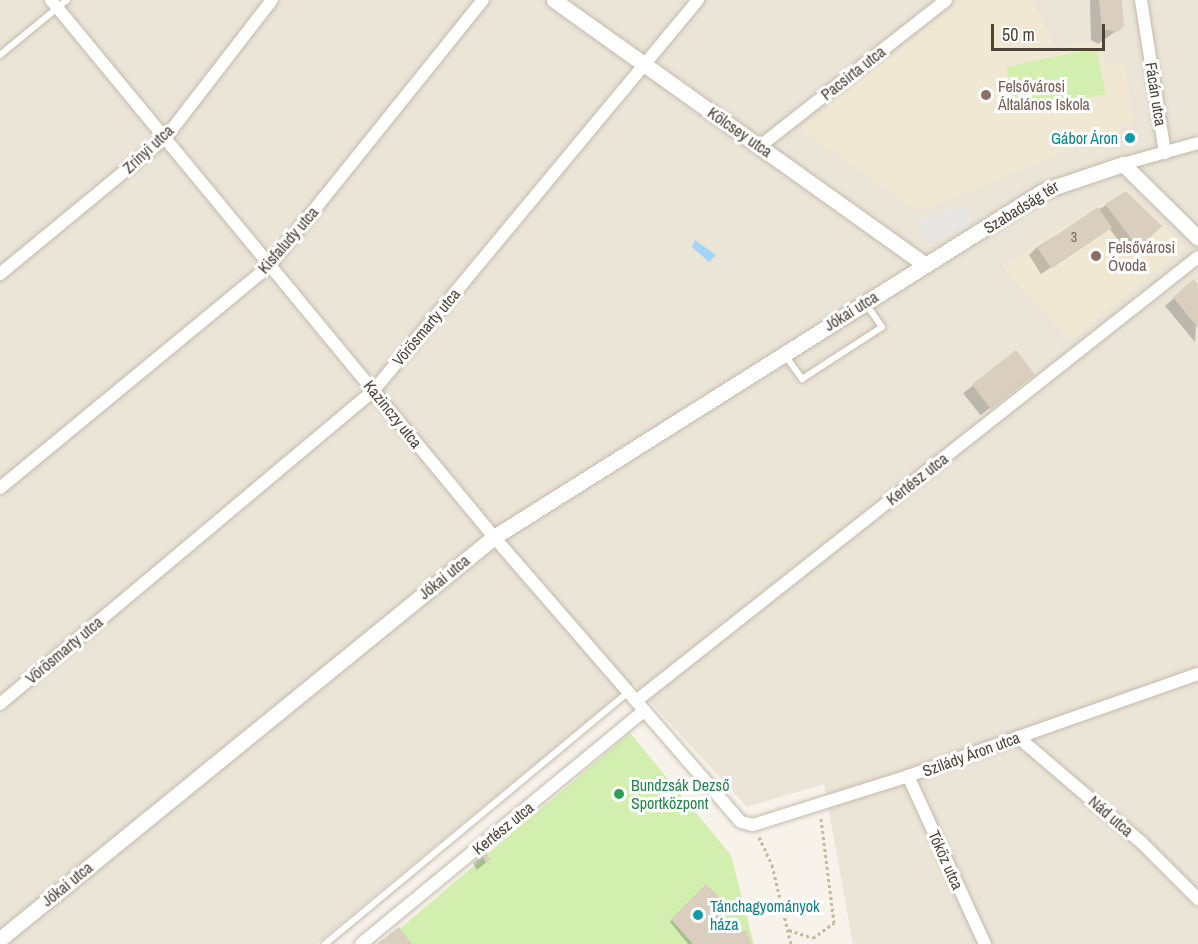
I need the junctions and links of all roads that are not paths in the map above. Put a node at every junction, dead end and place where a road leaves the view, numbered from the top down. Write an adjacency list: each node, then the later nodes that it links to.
1 (272, 0): 10 (street, Zrínyi utca)
2 (483, 0): 18 (street, Kisfaludy utca)
3 (554, 0): 9 (street, Kölcsey utca)
4 (698, 0): 9 (street, Vörösmarty utca)
5 (946, 0): 12 (street, Pacsirta utca)
6 (1141, 0): 13 (street, Fácán utca)
7 (58, 3): 8 (lane); 10 (street, Kazinczy utca)
8 (0, 55)
9 (642, 65): 12 (street, Kölcsey utca); 22 (street, Vörösmarty utca)
10 (166, 137): 18 (street, Kazinczy utca); 19 (street, Zrínyi utca)
11 (1198, 143): 13 (street)
12 (760, 146): 17 (street, Kölcsey utca)
13 (1165, 153): 14 (street)
14 (1123, 164): 15 (street); 17 (street, Szabadság tér)
15 (1198, 238)
16 (1198, 257): 26 (street, Kertész utca)
17 (924, 265): 20 (street, Jókai utca)
18 (269, 267): 22 (street, Kazinczy utca); 23 (street, Kisfaludy utca)
19 (0, 274)
20 (865, 302): 21 (street, Jókai utca); 21 (lane)
21 (783, 354): 24 (street, Jókai utca)
22 (374, 390): 24 (street, Kazinczy utca); 27 (street, Vörösmarty utca)
23 (0, 488)
24 (494, 537): 26 (street, Kazinczy utca); 33 (street, Jókai utca)
25 (1198, 674): 29 (street, Szilády Áron utca)
26 (632, 697): 28 (street, Kazinczy utca); 34 (lane)
27 (0, 704)
28 (644, 711): 31 (street, Kazinczy utca); 35 (street, Kertész utca)
29 (1018, 737): 30 (street, Szilády Áron utca); 32 (street, Nád utca)
30 (908, 776): 31 (street, Szilády Áron utca); 36 (street, Tóköz utca)
31 (747, 824)
32 (1198, 899)
33 (3, 939)
34 (325, 944)
35 (361, 944)
36 (985, 944)

